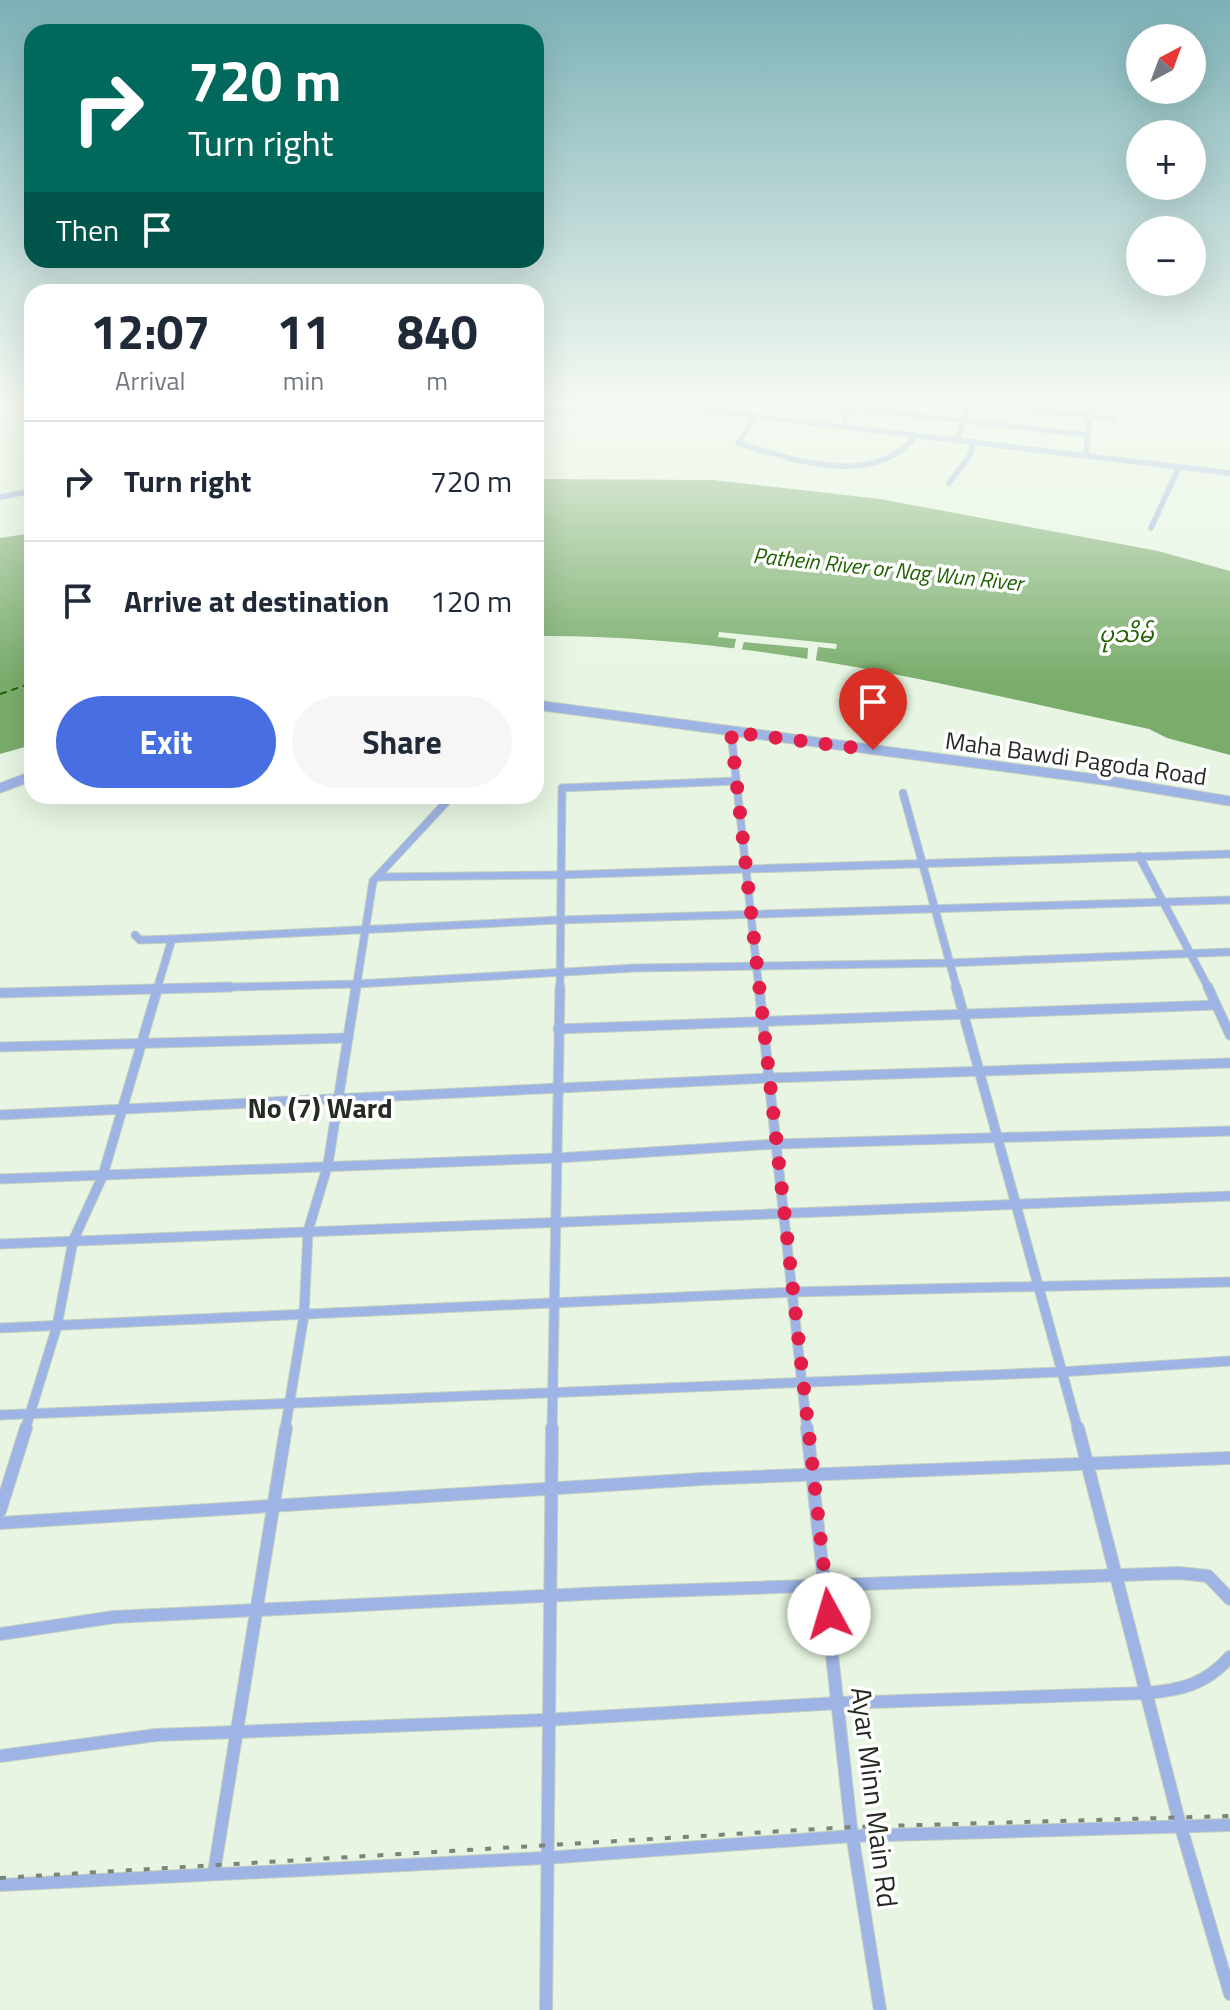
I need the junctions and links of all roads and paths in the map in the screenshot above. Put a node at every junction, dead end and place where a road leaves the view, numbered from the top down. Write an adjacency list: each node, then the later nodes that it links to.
1 (1167, 494): 2 (street)
2 (1151, 528)
3 (544, 706): 4 (street, Maha Bawdi Pagoda Road)
4 (731, 732): 6 (street, Ayar Minn Main Rd); 9 (street, Maha Bawdi Pagoda Road)
5 (24, 779): 7 (street)
6 (736, 781): 14 (street, Ayar Minn Main Rd); 15 (street)
7 (0, 788)
8 (903, 793): 13 (street)
9 (1230, 801)
10 (445, 804): 16 (street)
11 (1230, 854): 12 (street)
12 (1139, 856): 13 (street); 18 (street)
13 (921, 863): 14 (street); 19 (street)
14 (746, 869): 15 (street); 20 (street, Ayar Minn Main Rd)
15 (558, 875): 16 (street); 21 (street)
16 (377, 877): 22 (street)
17 (1230, 900): 18 (street)
18 (1165, 903): 19 (street); 26 (street)
19 (933, 911): 20 (street); 27 (street)
20 (751, 914): 21 (street); 28 (street, Ayar Minn Main Rd)
21 (559, 920): 22 (street); 29 (street)
22 (366, 928): 24 (street); 30 (street)
23 (135, 935): 24 (street)
24 (172, 939): 31 (street)
25 (1230, 952): 26 (street)
26 (1193, 954): 27 (street); 33 (street)
27 (948, 963): 28 (street); 34 (street)
28 (757, 965): 29 (street); 35 (street, Ayar Minn Main Rd)
29 (557, 972): 30 (street); 36 (street)
30 (357, 984): 31 (street); 38 (street)
31 (159, 987): 32 (street); 39 (street)
32 (0, 993)
33 (1216, 1005): 34 (street); 37 (street)
34 (963, 1015): 35 (street); 42 (street)
35 (763, 1022): 36 (street); 43 (street, Ayar Minn Main Rd)
36 (558, 1029): 44 (street)
37 (1230, 1035)
38 (348, 1038): 39 (street); 45 (street)
39 (144, 1041): 40 (street); 46 (street)
40 (0, 1047)
41 (1230, 1063): 42 (street)
42 (978, 1070): 43 (street); 49 (street)
43 (769, 1078): 44 (street); 50 (street, Ayar Minn Main Rd)
44 (559, 1087): 45 (street); 51 (street)
45 (339, 1099): 46 (street); 52 (street)
46 (123, 1111): 47 (street); 53 (street)
47 (0, 1115)
48 (1230, 1131): 49 (street)
49 (996, 1135): 50 (street); 56 (street)
50 (776, 1144): 51 (street); 57 (street, Ayar Minn Main Rd)
51 (557, 1158): 52 (street); 58 (street)
52 (328, 1164): 53 (street); 59 (street)
53 (103, 1175): 54 (street); 60 (street)
54 (0, 1179)
55 (1230, 1196): 56 (street)
56 (1015, 1206): 57 (street); 63 (street)
57 (784, 1215): 58 (street); 64 (street, Ayar Minn Main Rd)
58 (555, 1224): 59 (street); 65 (street)
59 (308, 1231): 60 (street); 66 (street)
60 (73, 1241): 61 (street); 67 (street)
61 (0, 1244)
62 (1230, 1282): 63 (street)
63 (1038, 1288): 64 (street); 70 (street)
64 (793, 1292): 65 (street); 71 (street, Ayar Minn Main Rd)
65 (553, 1306): 66 (street); 72 (street)
66 (304, 1315): 67 (street); 73 (street)
67 (57, 1326): 68 (street); 74 (street)
68 (0, 1328)
69 (1230, 1361): 70 (street)
70 (1060, 1372): 71 (street); 77 (street)
71 (803, 1380): 72 (street); 78 (street, Ayar Minn Main Rd)
72 (551, 1394): 73 (street); 79 (street)
73 (290, 1405): 74 (street); 80 (street)
74 (30, 1414): 75 (street); 81 (street)
75 (0, 1415)
76 (1230, 1458): 77 (street)
77 (1085, 1465): 78 (street); 83 (street)
78 (813, 1475): 79 (street); 84 (street, Ayar Minn Main Rd)
79 (550, 1489): 80 (street); 85 (street)
80 (273, 1507): 82 (street); 87 (street)
81 (0, 1511)
82 (0, 1523)
83 (1118, 1575): 84 (street); 86 (street); 90 (street)
84 (825, 1585): 85 (street); 91 (street, Ayar Minn Main Rd)
85 (546, 1599): 87 (street); 92 (street)
86 (1230, 1599)
87 (257, 1610): 88 (street); 93 (street)
88 (0, 1634)
89 (1230, 1657): 90 (street)
90 (1147, 1693): 91 (street); 95 (street)
91 (839, 1703): 92 (street); 97 (street, Ayar Minn Main Rd)
92 (544, 1720): 93 (street); 98 (street)
93 (238, 1731): 94 (street); 99 (street)
94 (0, 1756)
95 (1181, 1825): 96 (street); 97 (street); 101 (street)
96 (1230, 1825)
97 (853, 1836): 98 (street); 103 (street, Ayar Minn Main Rd)
98 (545, 1858): 99 (street); 102 (street)
99 (214, 1872): 100 (street)
100 (0, 1885)
101 (1230, 1994)
102 (546, 2010)
103 (880, 2010)

